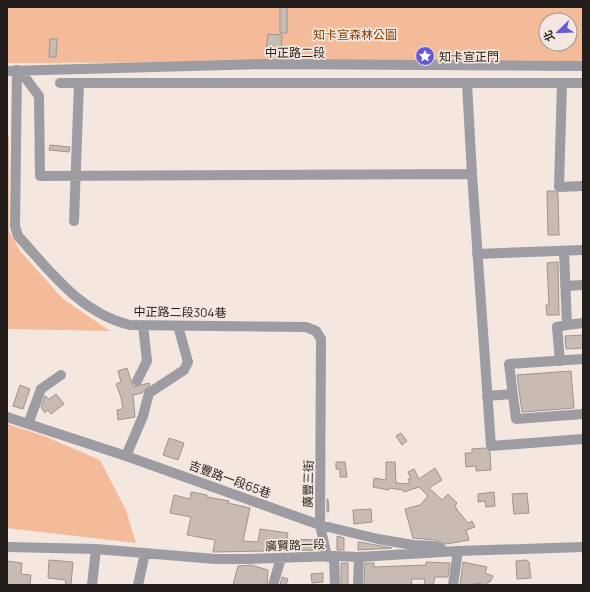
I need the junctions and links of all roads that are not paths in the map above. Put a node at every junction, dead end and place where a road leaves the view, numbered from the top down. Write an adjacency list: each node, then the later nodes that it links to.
1 (583, 66): 2 (street, 中正路二段)
2 (12, 70): 9 (street); 18 (street, 中正路二段304巷)
3 (60, 83): 4 (street)
4 (79, 83): 7 (street); 9 (street)
5 (562, 83): 6 (street); 7 (street); 10 (street)
6 (583, 83)
7 (467, 84): 8 (street)
8 (472, 174): 9 (street); 14 (street)
9 (77, 175): 11 (street)
10 (583, 186)
11 (74, 221)
12 (583, 250): 13 (street)
13 (564, 251): 14 (street); 16 (street)
14 (477, 254): 26 (street)
15 (583, 285): 16 (street)
16 (565, 286): 19 (street)
17 (583, 323): 19 (street)
18 (143, 325): 20 (street, 中正路二段304巷); 24 (street)
19 (567, 325): 22 (street)
20 (178, 326): 27 (street, 中正路二段304巷); 32 (street)
21 (583, 359): 22 (street)
22 (560, 360): 25 (street)
23 (61, 375): 30 (street)
24 (137, 381)
25 (513, 394): 26 (street); 28 (street)
26 (487, 396): 31 (street)
27 (321, 410): 33 (street, 廣豐三街)
28 (583, 414)
29 (7, 417): 30 (street, 吉豐路一段65巷)
30 (28, 424): 32 (street, 吉豐路一段65巷)
31 (583, 439)
32 (126, 456): 33 (street, 吉豐路一段65巷)
33 (320, 525): 37 (street, 吉豐路一段65巷); 39 (street, 廣豐三街)
34 (7, 547): 36 (street, 廣賢路一段)
35 (583, 547): 37 (street, 廣賢路一段)
36 (96, 549): 38 (street, 廣賢路一段); 42 (street)
37 (453, 551): 40 (street, 廣賢路一段); 47 (street)
38 (144, 553): 41 (street, 廣賢路一段); 43 (street)
39 (331, 556): 40 (street, 廣賢路一段); 41 (street, 廣賢路一段); 45 (street, 廣豐三街)
40 (359, 557): 46 (street)
41 (281, 558): 44 (street)
42 (92, 585)
43 (138, 585)
44 (273, 585)
45 (335, 585)
46 (358, 585)
47 (453, 585)

